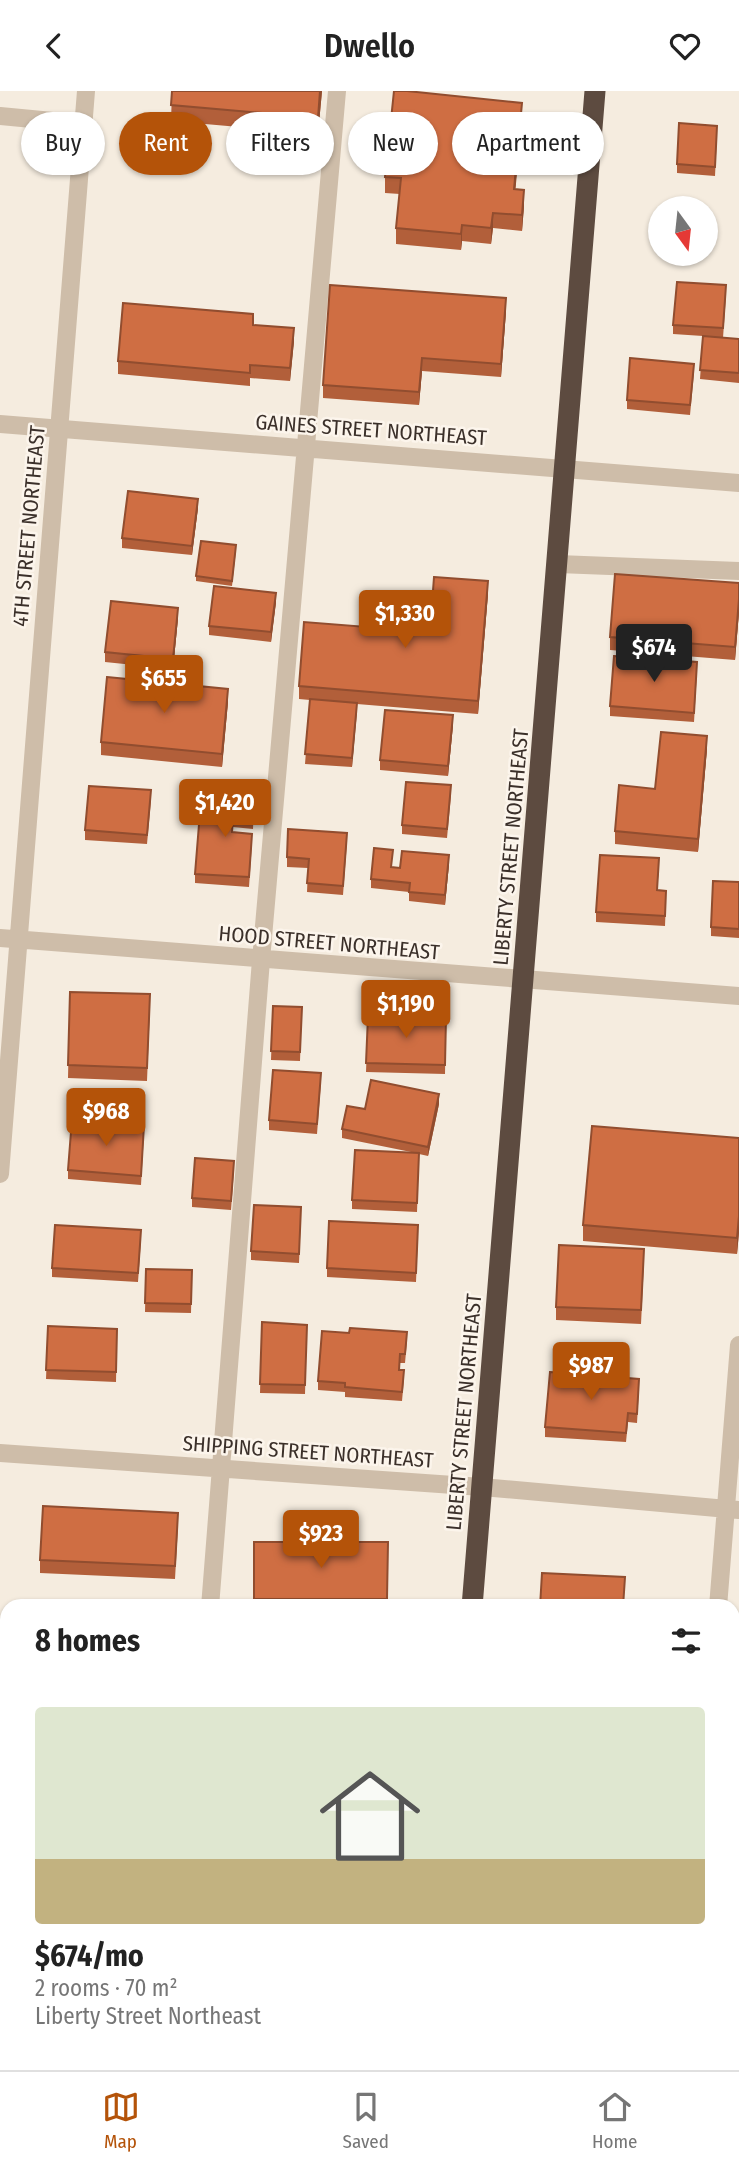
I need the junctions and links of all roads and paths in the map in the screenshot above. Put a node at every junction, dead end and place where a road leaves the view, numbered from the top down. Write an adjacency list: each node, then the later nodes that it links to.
1 (86, 91): 4 (street, 4TH STREET NORTHEAST)
2 (337, 91): 10 (street)
3 (594, 91): 11 (highway, LIBERTY STREET NORTHEAST)
4 (85, 112)
5 (0, 117): 6 (street)
6 (21, 119)
7 (80, 175): 9 (street, 4TH STREET NORTHEAST)
8 (0, 423): 9 (street, GAINES STREET NORTHEAST)
9 (59, 429): 10 (street, GAINES STREET NORTHEAST); 16 (street, 4TH STREET NORTHEAST)
10 (308, 448): 11 (street, GAINES STREET NORTHEAST); 17 (street)
11 (565, 468): 12 (street, GAINES STREET NORTHEAST); 13 (highway, LIBERTY STREET NORTHEAST)
12 (739, 483)
13 (558, 564): 14 (street); 18 (highway, LIBERTY STREET NORTHEAST)
14 (739, 571)
15 (0, 938): 16 (street, HOOD STREET NORTHEAST)
16 (19, 940): 17 (street, HOOD STREET NORTHEAST); 20 (street, 4TH STREET NORTHEAST)
17 (261, 960): 18 (street, HOOD STREET NORTHEAST); 23 (street)
18 (525, 982): 19 (street, HOOD STREET NORTHEAST); 24 (highway, LIBERTY STREET NORTHEAST)
19 (739, 996)
20 (0, 1174)
21 (739, 1345): 25 (street)
22 (0, 1453): 23 (street, SHIPPING STREET NORTHEAST)
23 (222, 1469): 24 (street, SHIPPING STREET NORTHEAST); 26 (street)
24 (482, 1487): 25 (street, SHIPPING STREET NORTHEAST); 27 (highway, LIBERTY STREET NORTHEAST)
25 (733, 1510): 28 (street)
26 (211, 1599)
27 (473, 1599)
28 (719, 1599)

